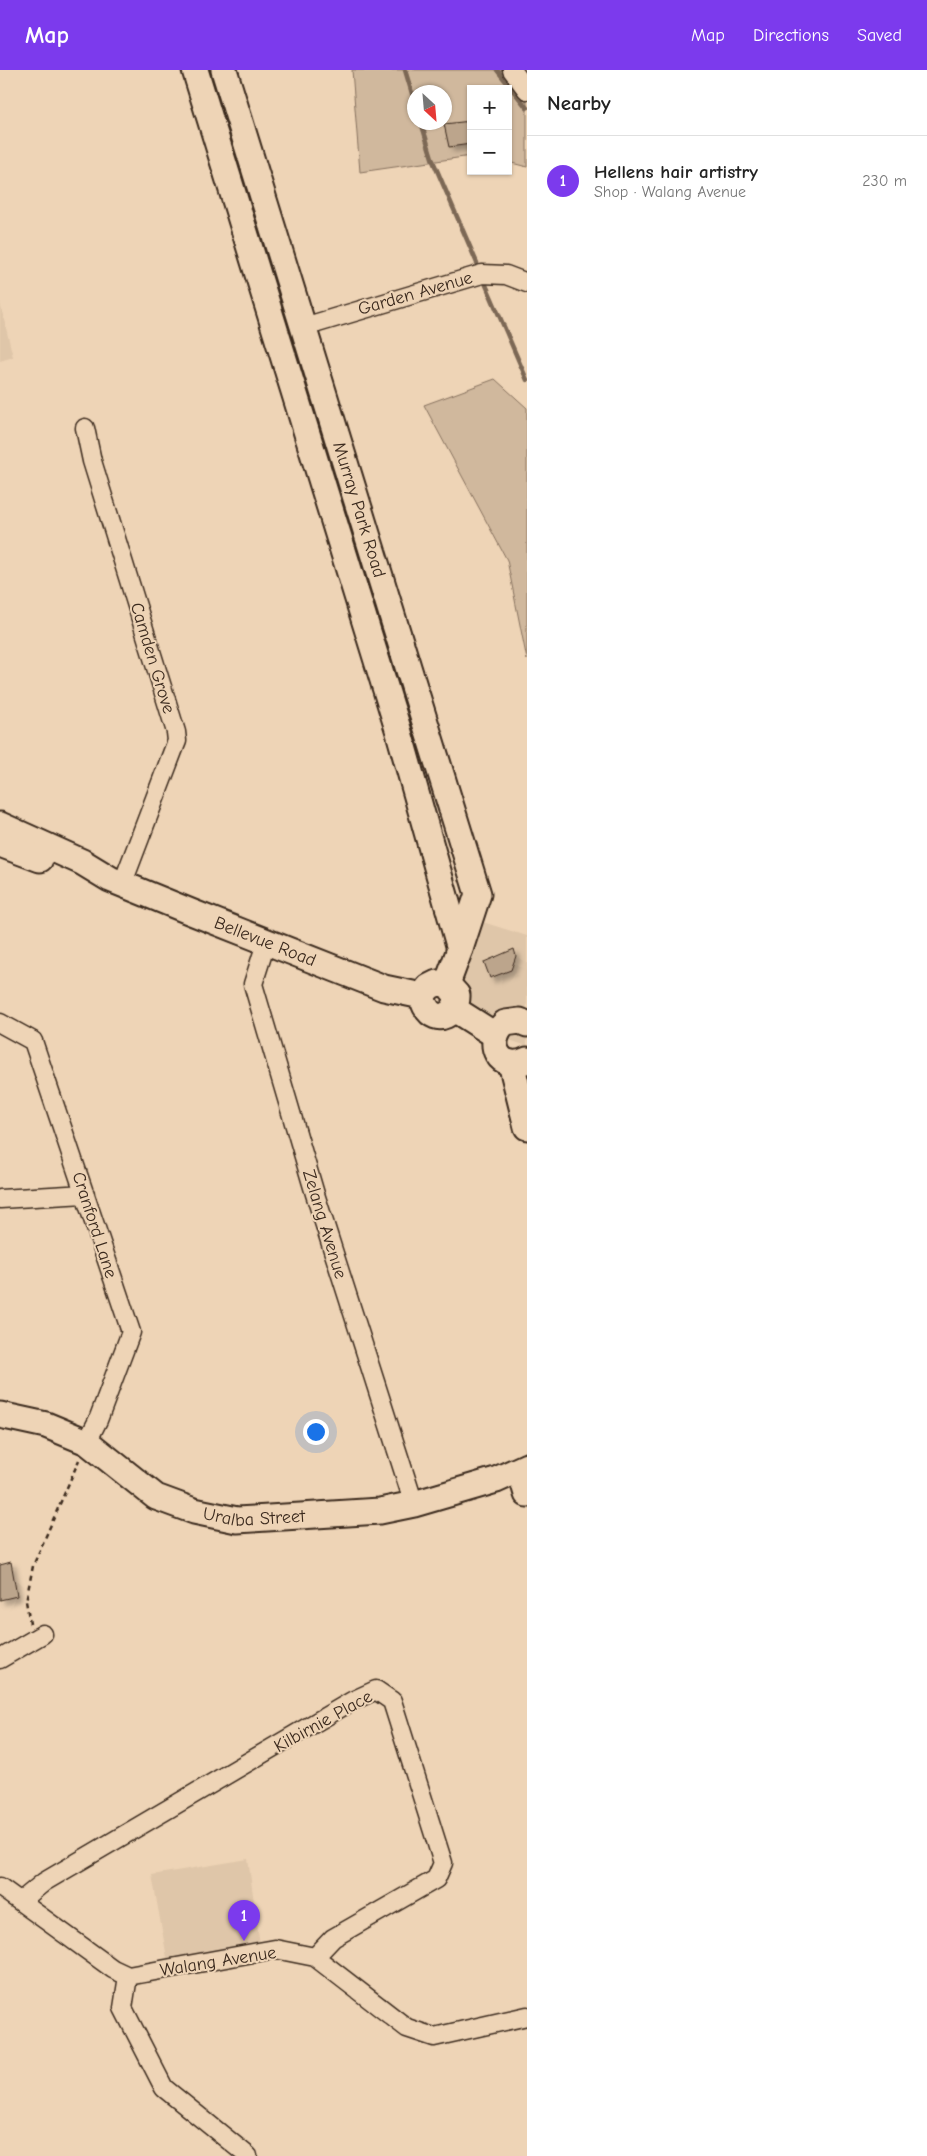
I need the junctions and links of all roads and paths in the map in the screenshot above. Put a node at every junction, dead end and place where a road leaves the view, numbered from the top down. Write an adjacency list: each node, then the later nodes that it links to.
1 (195, 70): 9 (street, Murray Park Road)
2 (224, 70): 6 (street, Murray Park Road)
3 (512, 70): 4 (street)
4 (527, 90)
5 (527, 283): 6 (street, Garden Avenue)
6 (304, 327): 8 (street, Murray Park Road)
7 (85, 428): 12 (street, Camden Grove)
8 (425, 722): 9 (street); 14 (street, Murray Park Road)
9 (398, 730): 14 (street, Murray Park Road)
10 (0, 825): 12 (street, Bellevue Road)
11 (0, 844): 12 (street, Bellevue Road)
12 (116, 882): 13 (street, Bellevue Road)
13 (266, 943): 16 (street, Bellevue Road); 29 (street, Zelang Avenue)
14 (460, 949): 15 (street, Murray Park Road)
15 (447, 984): 16 (street); 17 (street)
16 (422, 996): 17 (street)
17 (454, 1009): 20 (street)
18 (0, 1023): 23 (street, Cranford Lane)
19 (527, 1024): 20 (street)
20 (495, 1035): 21 (street)
21 (519, 1062): 22 (street)
22 (527, 1127)
23 (85, 1194): 24 (street); 26 (street, Cranford Lane)
24 (0, 1199)
25 (0, 1415): 26 (street, Uralba Street)
26 (87, 1442): 29 (street, Uralba Street); 30 (path)
27 (523, 1468): 28 (street); 29 (street, Uralba Street)
28 (527, 1494)
29 (414, 1504)
30 (38, 1637): 31 (street)
31 (0, 1659)
32 (0, 1887): 33 (street)
33 (21, 1901): 34 (street, Kilbirnie Place); 35 (street)
34 (315, 1956): 35 (street, Walang Avenue); 36 (street, Walang Avenue)
35 (128, 1976): 37 (street)
36 (527, 2016)
37 (248, 2156)

